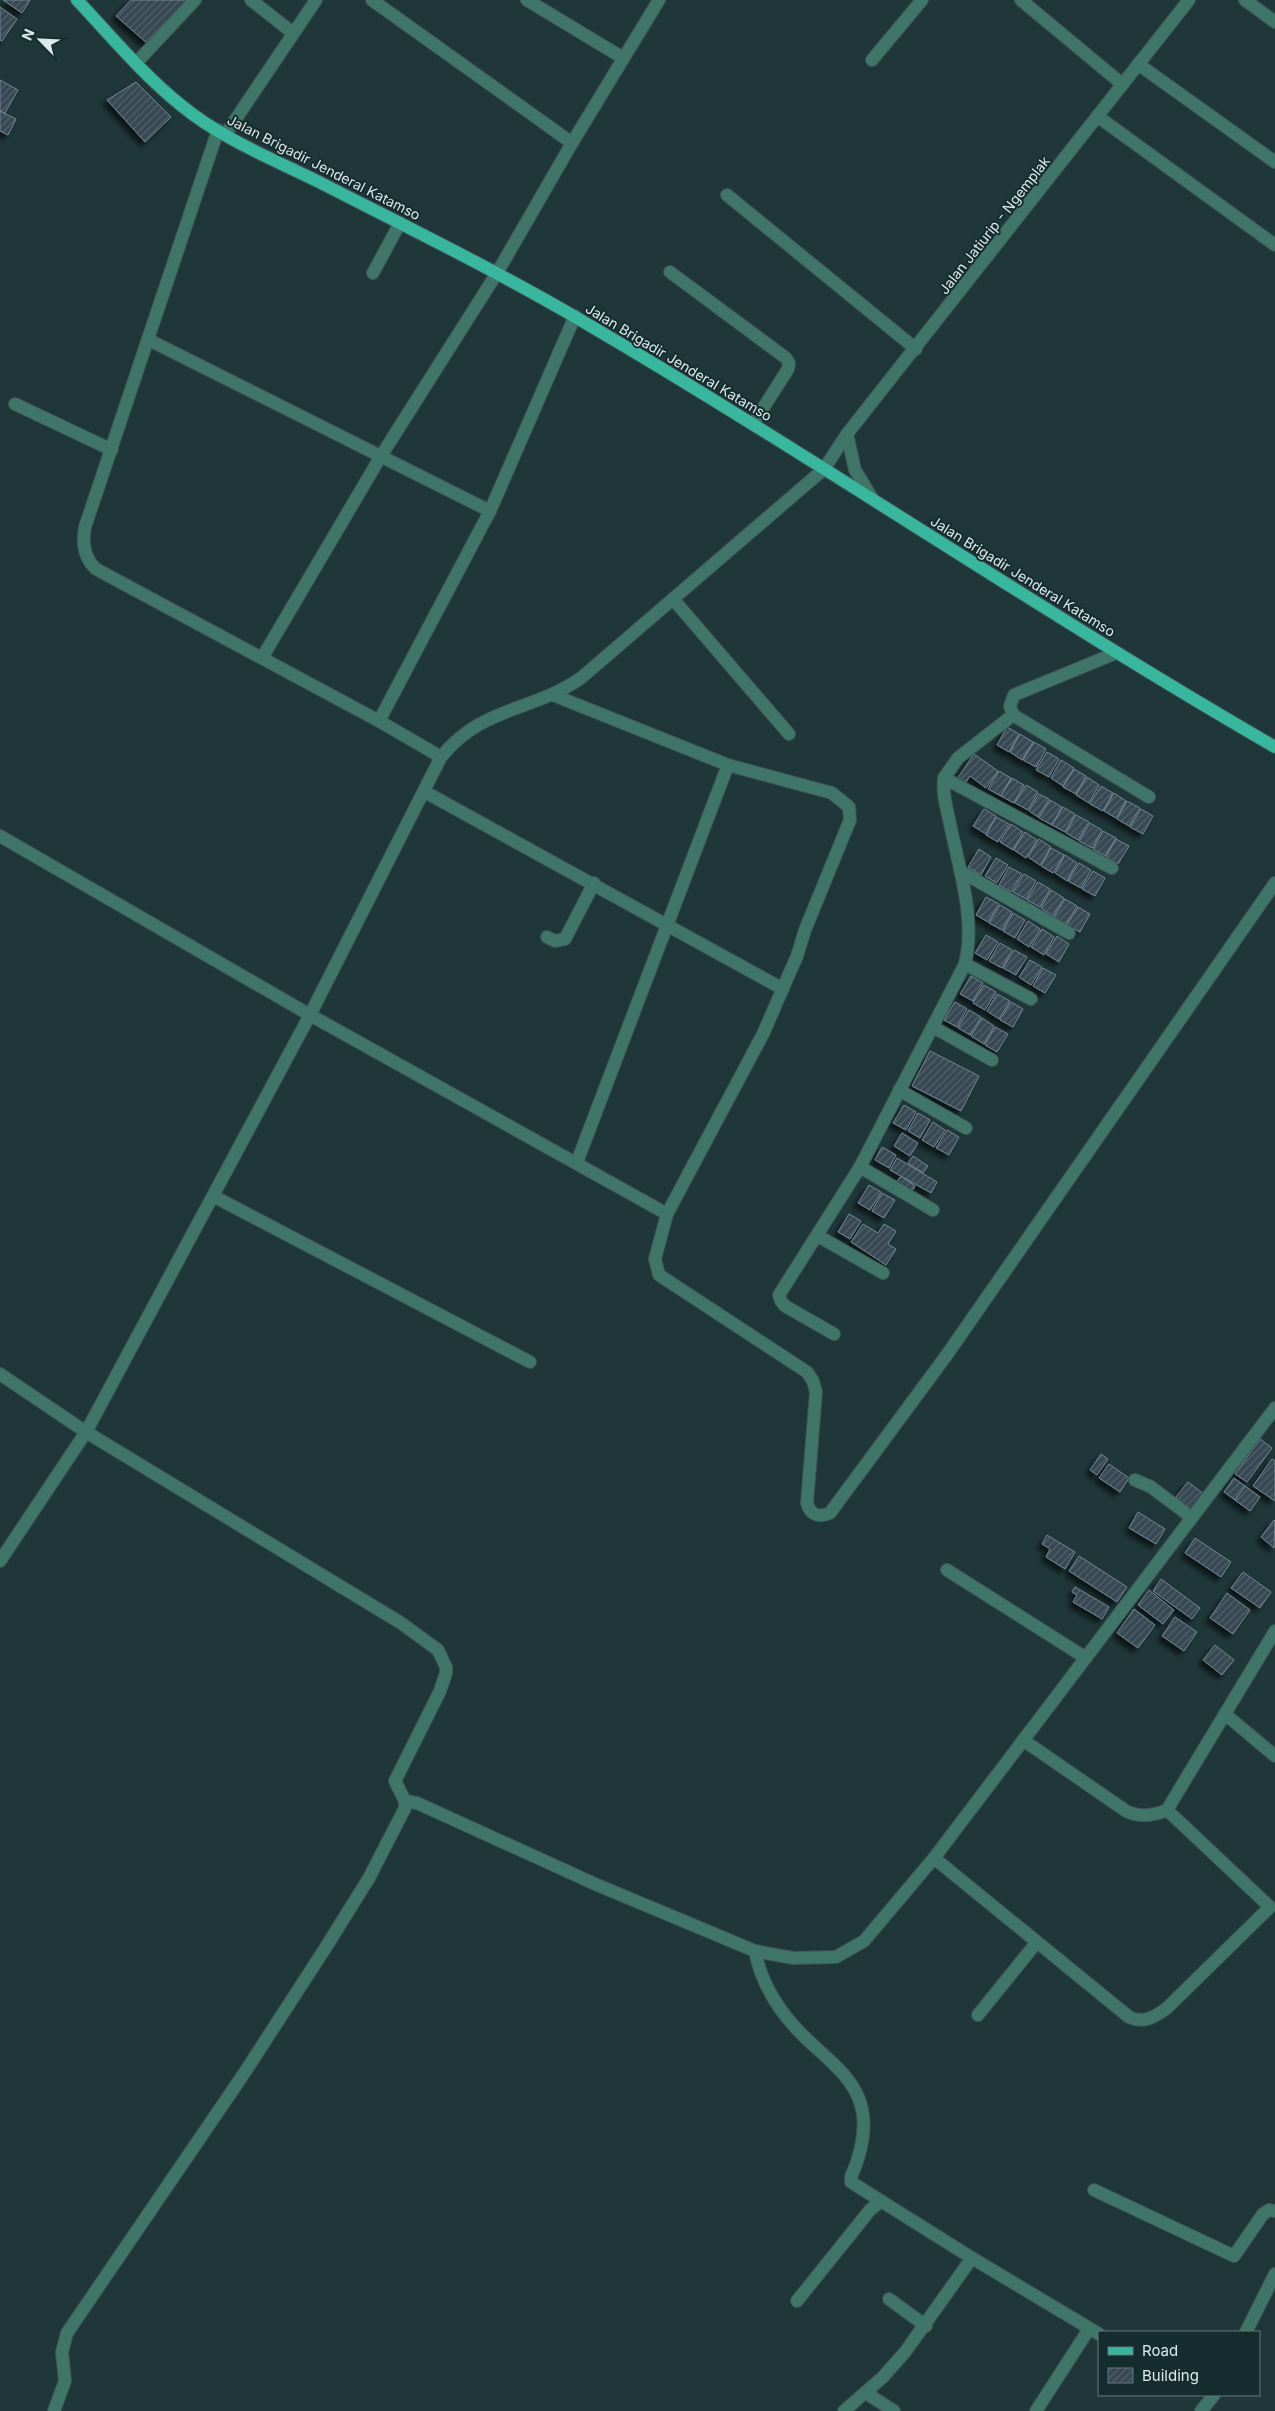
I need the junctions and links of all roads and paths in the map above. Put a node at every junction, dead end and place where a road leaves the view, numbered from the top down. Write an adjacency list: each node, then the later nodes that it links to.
1 (77, 0): 16 (main road, Jalan Brigadir Jenderal Katamso)
2 (195, 0): 16 (street)
3 (251, 0): 13 (street)
4 (316, 0): 13 (street)
5 (372, 0): 21 (street)
6 (527, 0): 14 (street)
7 (660, 0): 14 (street)
8 (922, 0): 15 (street)
9 (1021, 0): 18 (street)
10 (1189, 0): 17 (street, Jalan Jatiurip - Ngemplak)
11 (1245, 0): 12 (street)
12 (1275, 22)
13 (293, 33): 20 (street)
14 (623, 58): 21 (street)
15 (872, 60)
16 (136, 63): 20 (main road, Jalan Brigadir Jenderal Katamso)
17 (1138, 64): 18 (street, Jalan Jatiurip - Ngemplak); 22 (street)
18 (1122, 84): 19 (street, Jalan Jatiurip - Ngemplak)
19 (1097, 116): 25 (street); 31 (street, Jalan Jatiurip - Ngemplak)
20 (222, 133): 24 (main road, Jalan Brigadir Jenderal Katamso); 30 (street)
21 (572, 143): 28 (street)
22 (1275, 162)
23 (728, 196): 31 (street)
24 (400, 224): 27 (street); 28 (main road, Jalan Brigadir Jenderal Katamso)
25 (1275, 245)
26 (670, 272): 33 (street)
27 (373, 273)
28 (496, 273): 29 (main road, Jalan Brigadir Jenderal Katamso); 36 (street)
29 (575, 316): 33 (main road, Jalan Brigadir Jenderal Katamso); 39 (street)
30 (149, 340): 35 (street); 36 (street)
31 (916, 349): 34 (street, Jalan Jatiurip - Ngemplak)
32 (15, 404): 35 (street)
33 (752, 424): 37 (main road, Jalan Brigadir Jenderal Katamso)
34 (847, 434): 37 (street, Jalan Jatiurip - Ngemplak); 38 (street)
35 (112, 450): 42 (street)
36 (381, 456): 39 (street); 42 (street)
37 (824, 469): 38 (main road, Jalan Brigadir Jenderal Katamso); 40 (street, Jalan Jatiurip - Ngemplak)
38 (872, 498): 41 (main road, Jalan Brigadir Jenderal Katamso)
39 (490, 511): 45 (street)
40 (673, 599): 43 (street, Jalan Jatiurip - Ngemplak); 46 (street)
41 (1116, 653): 44 (street); 47 (main road, Jalan Brigadir Jenderal Katamso)
42 (262, 658): 45 (street)
43 (553, 695): 48 (street, Jalan Jatiurip - Ngemplak); 49 (street)
44 (1013, 715): 50 (street); 52 (street)
45 (380, 721): 48 (street)
46 (789, 734)
47 (1275, 747)
48 (441, 757): 51 (street)
49 (728, 765): 58 (street); 62 (street)
50 (944, 778): 54 (street); 55 (street)
51 (425, 792): 57 (street); 64 (street)
52 (1149, 797)
53 (0, 836): 64 (street)
54 (1112, 868)
55 (960, 871): 59 (street); 61 (street)
56 (1275, 883): 73 (street)
57 (594, 884): 58 (street); 60 (street)
58 (668, 924): 62 (street); 69 (street)
59 (1068, 933)
60 (547, 937)
61 (965, 964): 63 (street); 65 (street)
62 (783, 989): 73 (street)
63 (1031, 999)
64 (310, 1015): 69 (street); 71 (street)
65 (933, 1027): 66 (street); 67 (street)
66 (992, 1060)
67 (899, 1090): 68 (street); 70 (street)
68 (966, 1128)
69 (577, 1162): 73 (street)
70 (860, 1167): 72 (street); 74 (street)
71 (213, 1196): 77 (street); 80 (street)
72 (933, 1210)
73 (667, 1214)
74 (818, 1236): 75 (street); 76 (street)
75 (883, 1272)
76 (834, 1334)
77 (530, 1362)
78 (0, 1374): 80 (street)
79 (1275, 1408): 82 (street)
80 (86, 1432): 83 (street); 90 (street)
81 (1135, 1480): 82 (street)
82 (1192, 1517): 86 (street)
83 (0, 1561)
84 (947, 1570): 86 (street)
85 (1275, 1631): 87 (street)
86 (1086, 1658): 88 (street)
87 (1225, 1714): 89 (street); 91 (street)
88 (1023, 1740): 91 (street); 92 (street)
89 (1275, 1756)
90 (401, 1796): 95 (street); 109 (street)
91 (1167, 1810): 93 (street)
92 (934, 1858): 94 (street); 95 (street)
93 (1273, 1909): 94 (street)
94 (1036, 1942): 96 (street)
95 (755, 1951): 98 (street)
96 (978, 2015)
97 (1094, 2190): 99 (street)
98 (878, 2199): 100 (street); 103 (street)
99 (1275, 2211)
100 (972, 2258): 104 (street); 106 (street)
101 (1275, 2274): 105 (street)
102 (889, 2299): 104 (street)
103 (796, 2301)
104 (926, 2326): 107 (street)
105 (1246, 2331)
106 (1094, 2332): 112 (street)
107 (866, 2393): 110 (street); 111 (street)
108 (1208, 2397): 113 (street)
109 (54, 2411)
110 (844, 2411)
111 (894, 2411)
112 (1036, 2411)
113 (1201, 2411)

